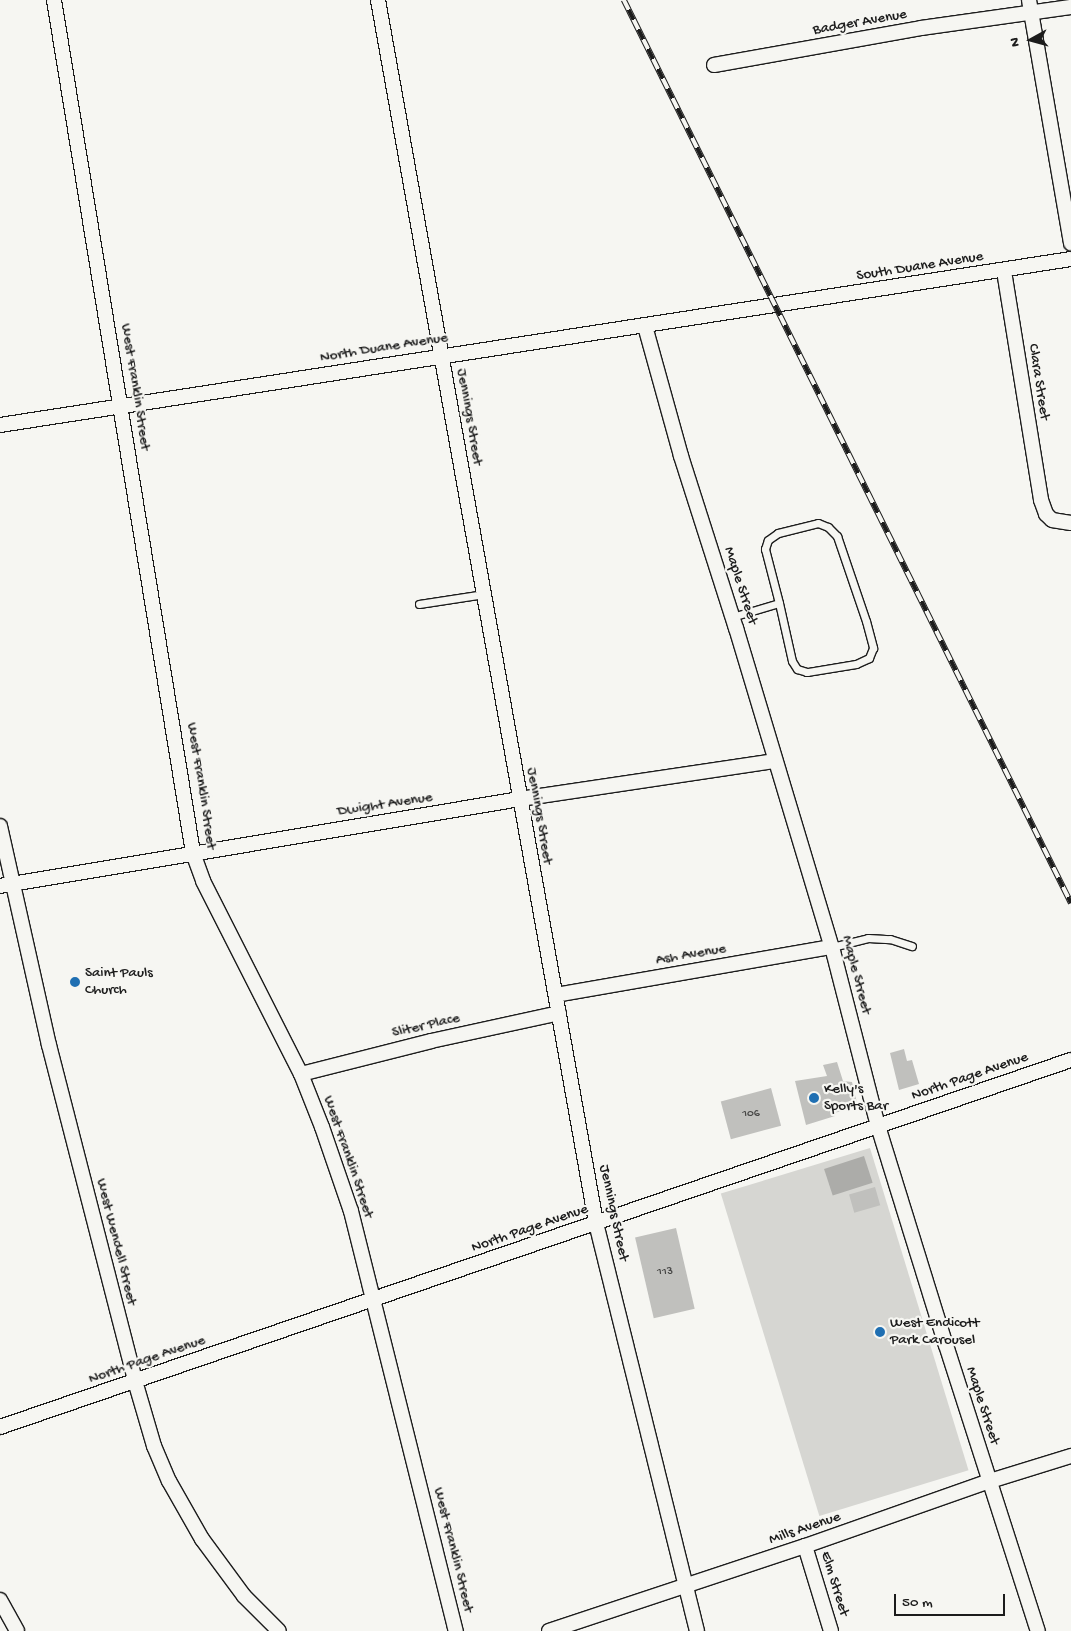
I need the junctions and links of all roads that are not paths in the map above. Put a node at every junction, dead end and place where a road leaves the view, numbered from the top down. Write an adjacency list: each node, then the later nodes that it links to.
1 (54, 0): 12 (street, West Franklin Street)
2 (378, 0): 11 (street, Jennings Street)
3 (1030, 7): 4 (street, Badger Avenue); 5 (street, Badger Avenue); 6 (street)
4 (1071, 7)
5 (714, 65)
6 (1071, 243)
7 (1071, 260): 8 (street, South Duane Avenue)
8 (1004, 271): 9 (street, South Duane Avenue); 14 (street, Clara Street)
9 (774, 307): 10 (street, North Duane Avenue)
10 (645, 326): 11 (street, North Duane Avenue); 18 (street, Maple Street)
11 (442, 356): 12 (street, North Duane Avenue); 15 (street, Jennings Street)
12 (121, 406): 13 (street, North Duane Avenue); 22 (street, West Franklin Street)
13 (0, 425)
14 (1071, 523)
15 (485, 594): 17 (lane); 20 (street, Jennings Street)
16 (778, 603): 16 (lane); 18 (lane)
17 (419, 604)
18 (732, 617): 19 (street, Maple Street)
19 (775, 761): 20 (street, Dwight Avenue); 25 (street, Maple Street)
20 (520, 799): 22 (street, Dwight Avenue); 26 (street, Jennings Street)
21 (0, 826): 23 (street, West Wendell Street)
22 (194, 853): 23 (street, Dwight Avenue); 29 (street, West Franklin Street)
23 (6, 885): 33 (street, West Wendell Street)
24 (912, 946): 25 (lane)
25 (832, 947): 26 (street, Ash Avenue); 30 (street, Maple Street)
26 (556, 995): 27 (street, Jennings Street)
27 (559, 1013): 29 (street, Sliter Place); 31 (street, Jennings Street)
28 (1071, 1060): 30 (street, North Page Avenue)
29 (301, 1074): 32 (street, West Franklin Street)
30 (878, 1126): 31 (street, North Page Avenue); 36 (street, Maple Street)
31 (596, 1223): 32 (street, North Page Avenue); 38 (street, Jennings Street)
32 (374, 1300): 33 (street, North Page Avenue); 42 (street, West Franklin Street)
33 (135, 1381): 34 (street, North Page Avenue); 41 (street, West Wendell Street)
34 (0, 1428)
35 (1071, 1456): 36 (street, Mills Avenue)
36 (990, 1482): 37 (street, Mills Avenue); 46 (street, Maple Street)
37 (805, 1546): 38 (street, Mills Avenue); 45 (street, Elm Street)
38 (687, 1586): 43 (street, Mills Avenue); 44 (street, Jennings Street)
39 (0, 1600): 40 (street)
40 (17, 1631)
41 (279, 1631)
42 (456, 1631)
43 (550, 1631)
44 (697, 1631)
45 (831, 1631)
46 (1038, 1631)

